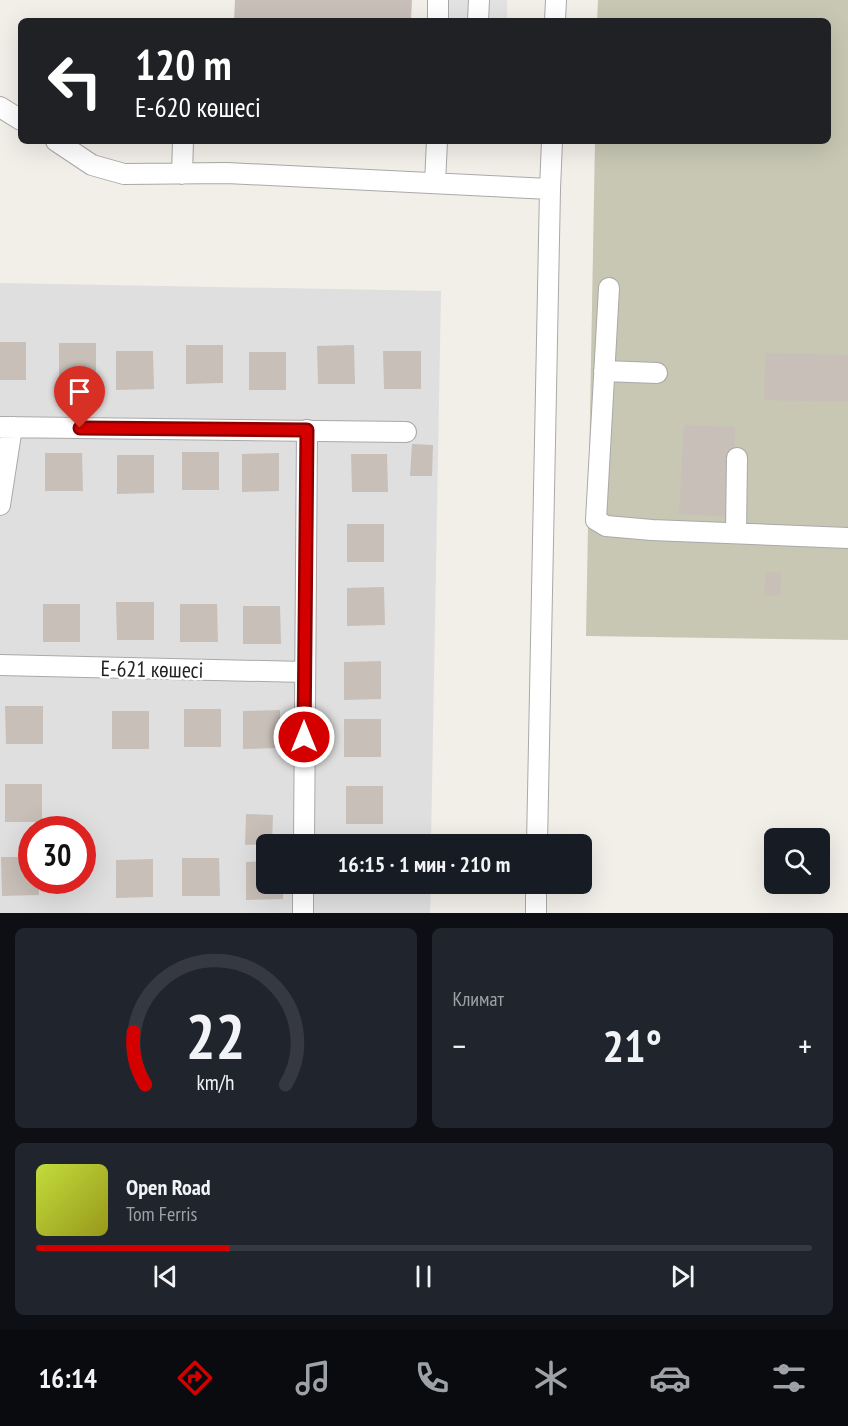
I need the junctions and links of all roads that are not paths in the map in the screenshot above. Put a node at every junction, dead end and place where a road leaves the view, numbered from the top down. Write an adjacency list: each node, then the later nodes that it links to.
1 (438, 0): 4 (street)
2 (479, 0): 5 (street)
3 (556, 0): 6 (street)
4 (438, 18)
5 (478, 18)
6 (555, 18)
7 (0, 108): 8 (street)
8 (18, 118)
9 (60, 144): 13 (street)
10 (183, 144): 13 (street)
11 (437, 144): 14 (street)
12 (552, 144): 15 (street)
13 (182, 174): 14 (street)
14 (435, 183): 15 (street)
15 (550, 189): 29 (street)
16 (609, 288): 17 (street)
17 (604, 371): 18 (street); 24 (street)
18 (657, 373)
19 (6, 427): 20 (street); 23 (street)
20 (307, 430): 21 (street); 27 (street)
21 (406, 432)
22 (737, 458): 24 (street)
23 (0, 505)
24 (736, 533): 25 (street)
25 (848, 538)
26 (0, 665): 27 (street, Е-621 көшесі)
27 (304, 672): 28 (street)
28 (304, 834)
29 (537, 834)
30 (303, 894): 32 (street)
31 (536, 894): 33 (street)
32 (303, 913)
33 (536, 913)

